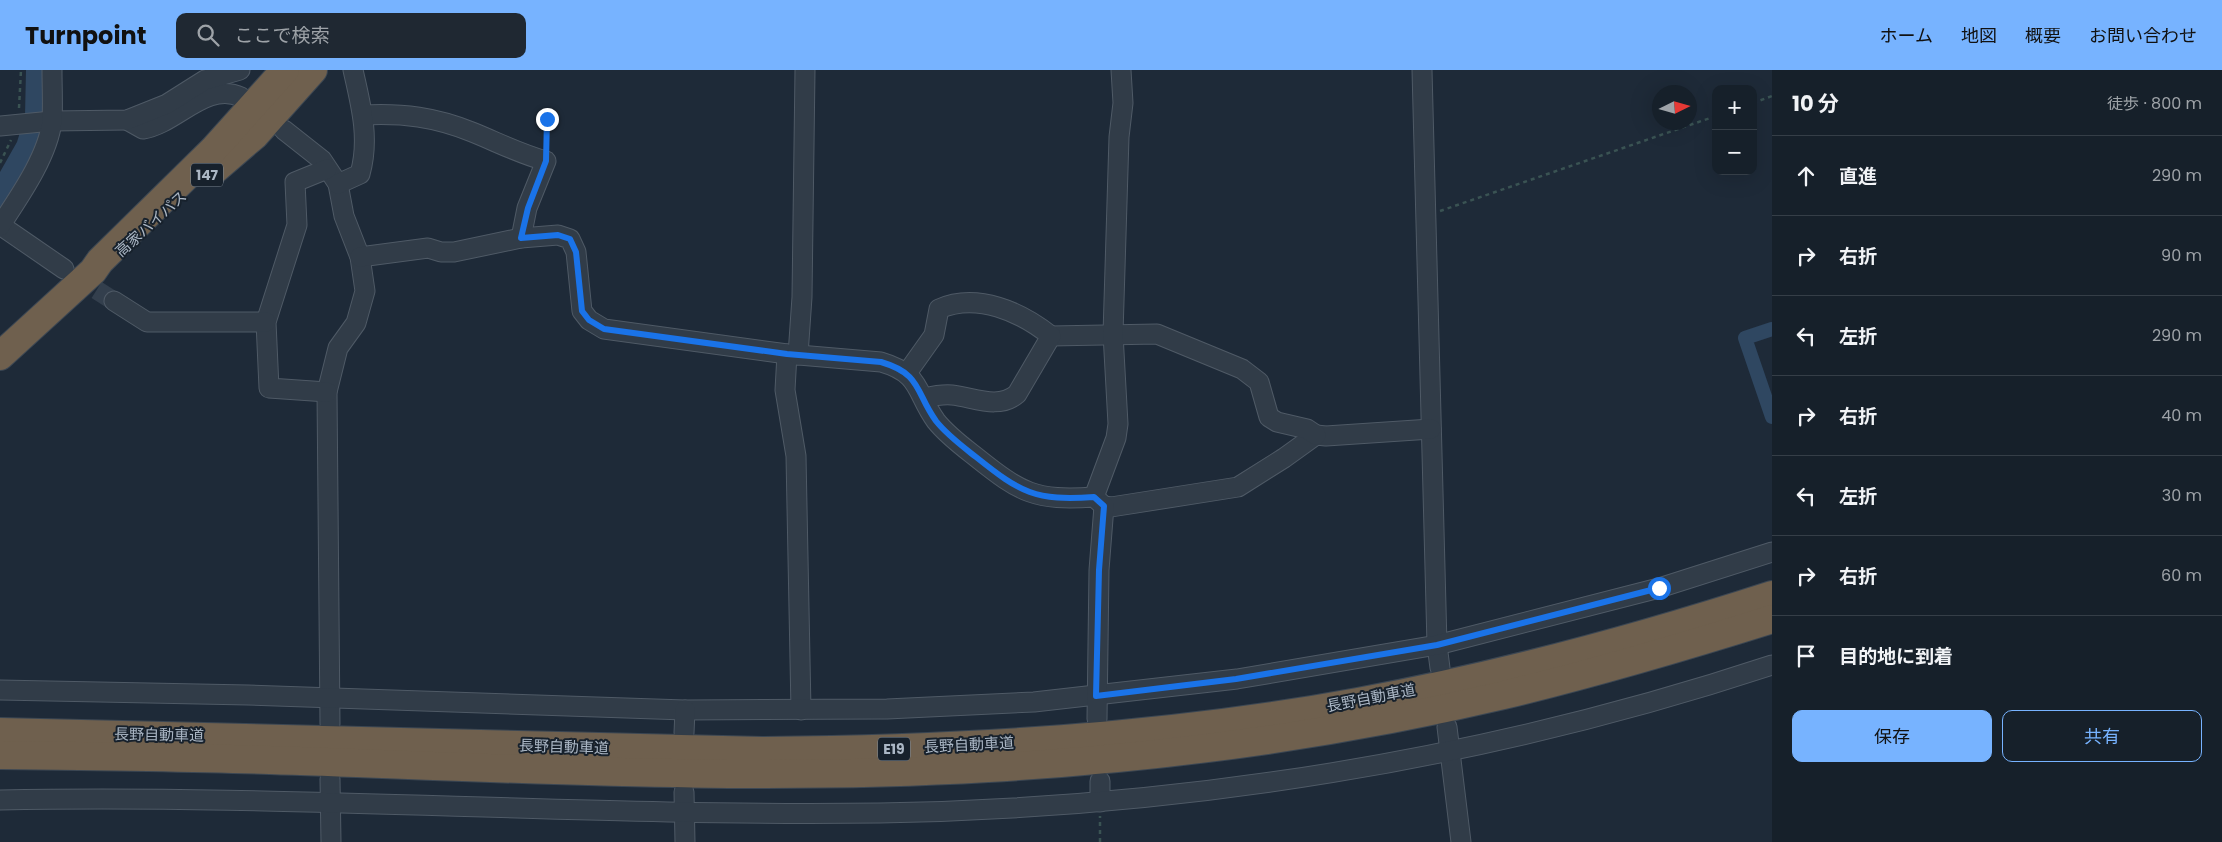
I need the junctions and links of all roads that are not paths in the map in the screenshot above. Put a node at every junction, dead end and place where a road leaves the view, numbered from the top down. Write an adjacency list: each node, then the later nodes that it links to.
1 (52, 70): 12 (street)
2 (240, 70): 11 (street)
3 (285, 70): 21 (highway, 高家バイパス / 147)
4 (314, 70): 21 (highway, 高家バイパス / 147)
5 (353, 70): 10 (street)
6 (805, 70): 26 (street)
7 (1121, 70): 24 (street)
8 (1422, 70): 31 (street)
9 (241, 97): 11 (street)
10 (363, 115): 16 (street); 18 (street)
11 (127, 120): 12 (street)
12 (49, 122): 13 (street); 17 (street)
13 (13, 124)
14 (284, 130): 15 (street)
15 (327, 169): 16 (street); 23 (street)
16 (338, 184): 19 (street)
17 (0, 225): 20 (street)
18 (521, 238): 19 (street); 26 (street)
19 (360, 256): 29 (street)
20 (64, 269)
21 (93, 271): 27 (highway, 高家バイパス / 147)
22 (114, 301): 23 (street)
23 (266, 322): 29 (street)
24 (1113, 334): 25 (street); 32 (street); 33 (street)
25 (1051, 336): 28 (street); 30 (street)
26 (792, 354): 28 (street); 44 (street)
27 (0, 356)
28 (907, 373): 30 (street)
29 (328, 392): 42 (street)
30 (924, 398): 33 (street)
31 (1431, 429): 32 (street); 37 (street)
32 (1316, 435): 33 (street)
33 (1099, 501): 41 (street)
34 (1772, 552): 37 (street)
35 (1772, 595): 48 (highway, 長野自動車道 / E19)
36 (1772, 619): 51 (highway, 長野自動車道 / E19)
37 (1437, 645): 39 (street); 41 (street)
38 (1772, 665): 50 (street)
39 (1440, 668)
40 (0, 690): 42 (street)
41 (1096, 696): 44 (street); 45 (street)
42 (330, 699): 43 (street); 46 (street)
43 (684, 710): 44 (street); 49 (street)
44 (801, 710)
45 (1097, 719)
46 (330, 724)
47 (1447, 727): 50 (street)
48 (0, 732)
49 (684, 733)
50 (1450, 751): 56 (street); 61 (street)
51 (0, 755)
52 (330, 779): 57 (street)
53 (1100, 781): 56 (street)
54 (684, 792): 58 (street)
55 (0, 800): 57 (street)
56 (1100, 802): 58 (street)
57 (331, 804): 58 (street); 59 (street)
58 (685, 814): 60 (street)
59 (331, 842)
60 (684, 842)
61 (1461, 842)

